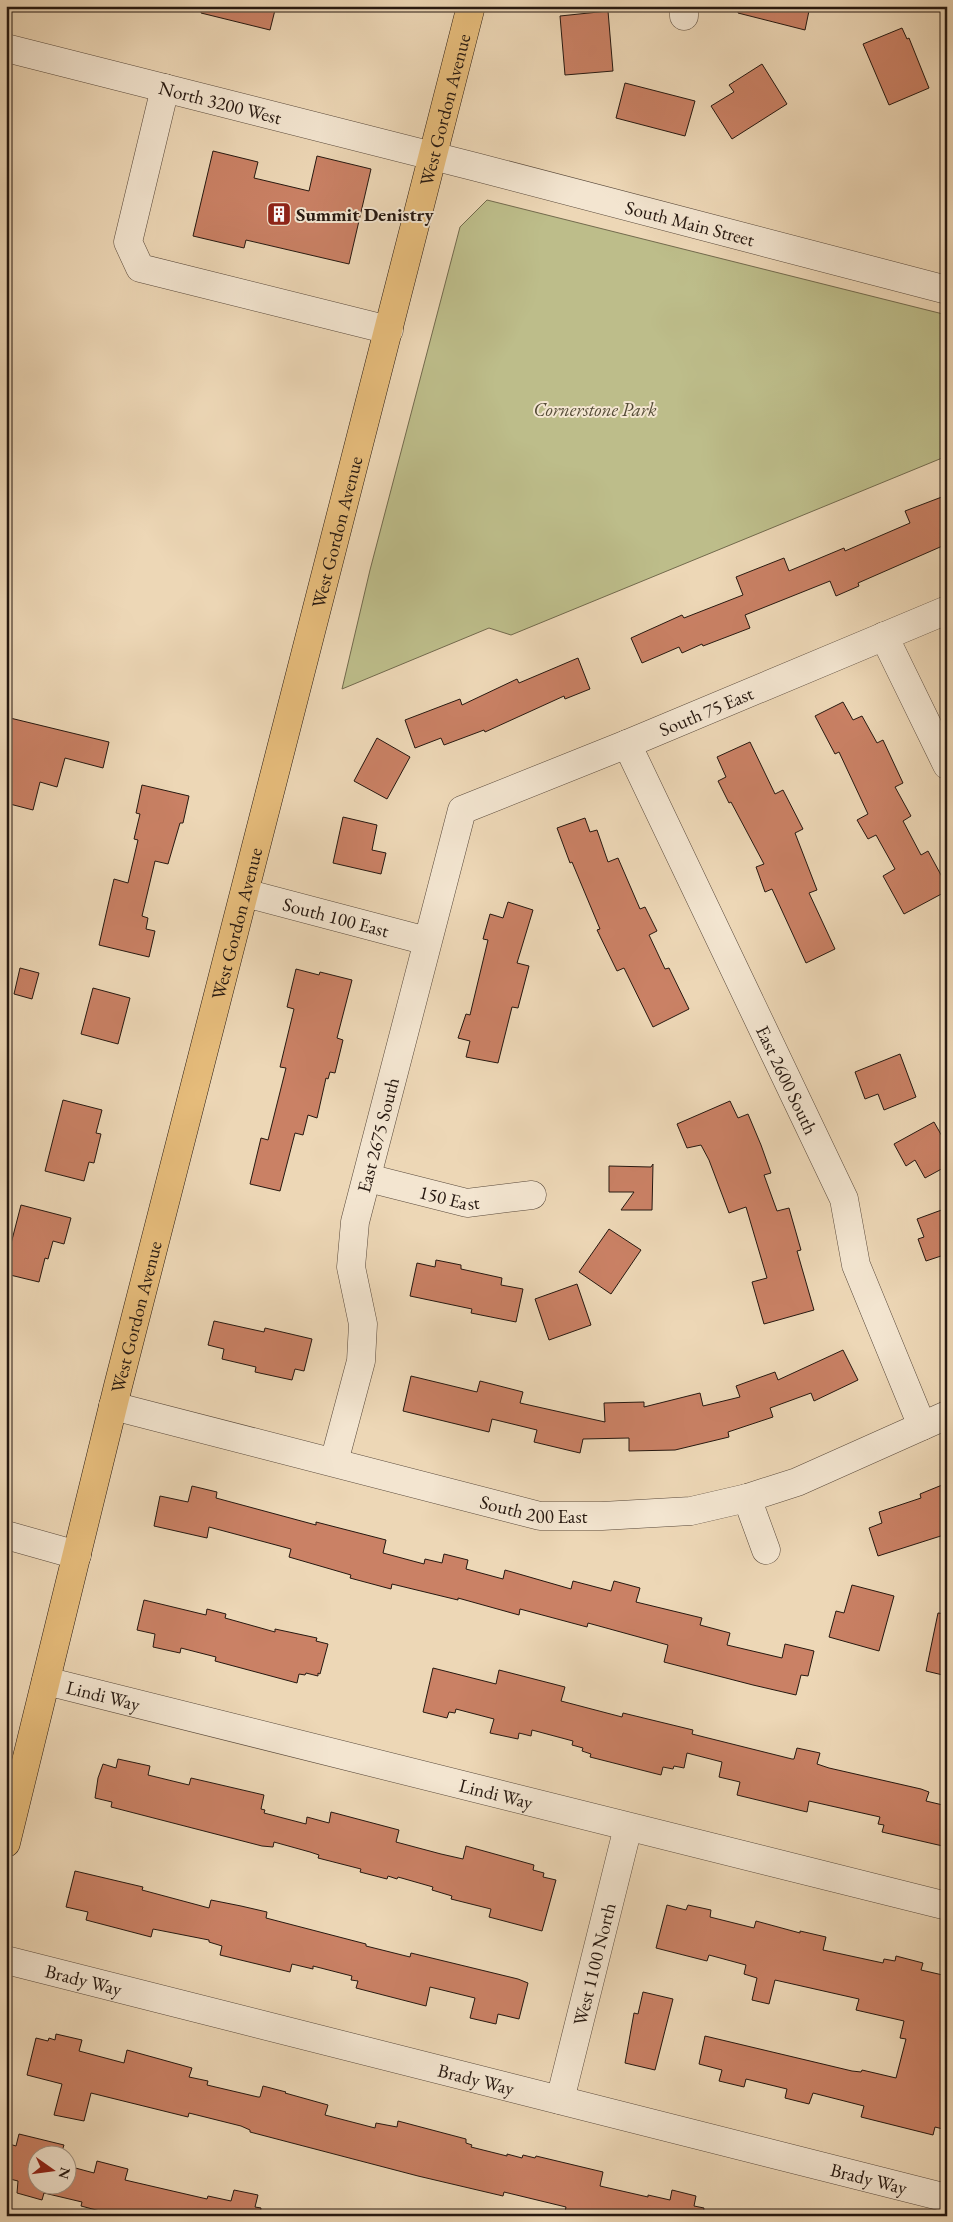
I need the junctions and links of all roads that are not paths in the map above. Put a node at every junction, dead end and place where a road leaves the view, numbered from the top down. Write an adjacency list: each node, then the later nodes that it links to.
1 (472, 6): 4 (main road, West Gordon Avenue)
2 (6, 48): 3 (street, North 3200 West)
3 (165, 88): 4 (street, North 3200 West); 6 (street)
4 (434, 156): 5 (street, South Main Street); 6 (main road, West Gordon Avenue)
5 (947, 290)
6 (390, 330): 12 (main road, West Gordon Avenue)
7 (947, 610): 8 (street, South 75 East)
8 (884, 636): 9 (street, South 75 East); 10 (street)
9 (627, 744): 11 (street, South 75 East); 17 (street, East 2600 South)
10 (947, 765)
11 (462, 810): 13 (street, East 2675 South)
12 (245, 893): 13 (street, South 100 East); 16 (main road, West Gordon Avenue)
13 (427, 941): 14 (street, East 2675 South)
14 (368, 1178): 15 (street, 150 East); 18 (street, East 2675 South)
15 (532, 1195)
16 (113, 1406): 18 (street, South 200 East); 22 (main road, West Gordon Avenue)
17 (935, 1420): 19 (street, South 200 East)
18 (334, 1462): 19 (street, South 200 East)
19 (747, 1498): 21 (street)
20 (6, 1535): 22 (street)
21 (766, 1550)
22 (77, 1555): 23 (main road, West Gordon Avenue)
23 (46, 1681): 24 (street, Lindi Way); 25 (main road, West Gordon Avenue)
24 (628, 1827): 26 (street, Lindi Way); 28 (street, West 1100 North)
25 (6, 1842)
26 (947, 1906)
27 (6, 1960): 28 (street, Brady Way)
28 (560, 2100): 29 (street, Brady Way)
29 (947, 2198)

